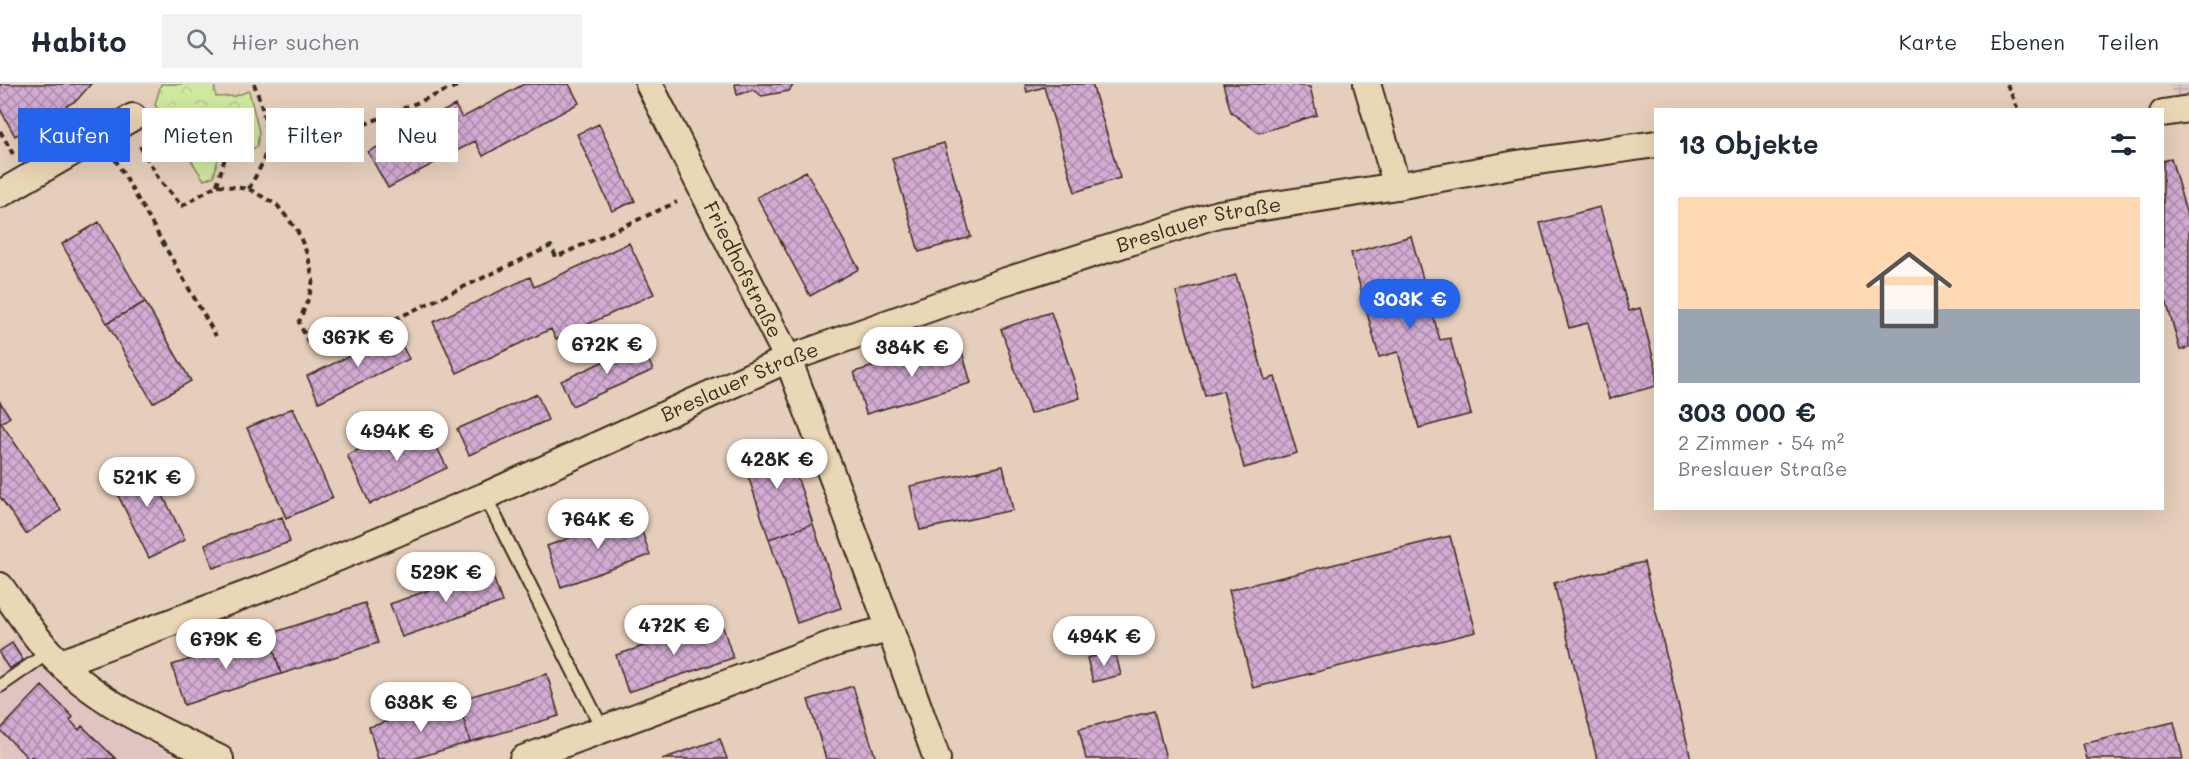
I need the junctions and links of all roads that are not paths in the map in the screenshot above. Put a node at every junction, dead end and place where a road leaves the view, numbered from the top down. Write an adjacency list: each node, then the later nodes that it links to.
1 (649, 84): 9 (street, Friedhofstraße)
2 (1367, 84): 7 (street)
3 (2189, 109): 4 (street)
4 (2164, 112)
5 (1654, 144): 7 (street, Breslauer Straße)
6 (55, 162): 8 (street)
7 (1397, 186): 9 (street, Breslauer Straße)
8 (0, 194)
9 (788, 359): 10 (street, Breslauer Straße); 12 (street, Friedhofstraße)
10 (485, 496): 13 (street, Breslauer Straße); 15 (lane)
11 (0, 587): 13 (street)
12 (890, 629): 15 (street); 18 (street, Friedhofstraße)
13 (55, 657): 14 (lane); 16 (street)
14 (0, 686)
15 (603, 730): 17 (street)
16 (220, 759)
17 (524, 759)
18 (937, 759)

